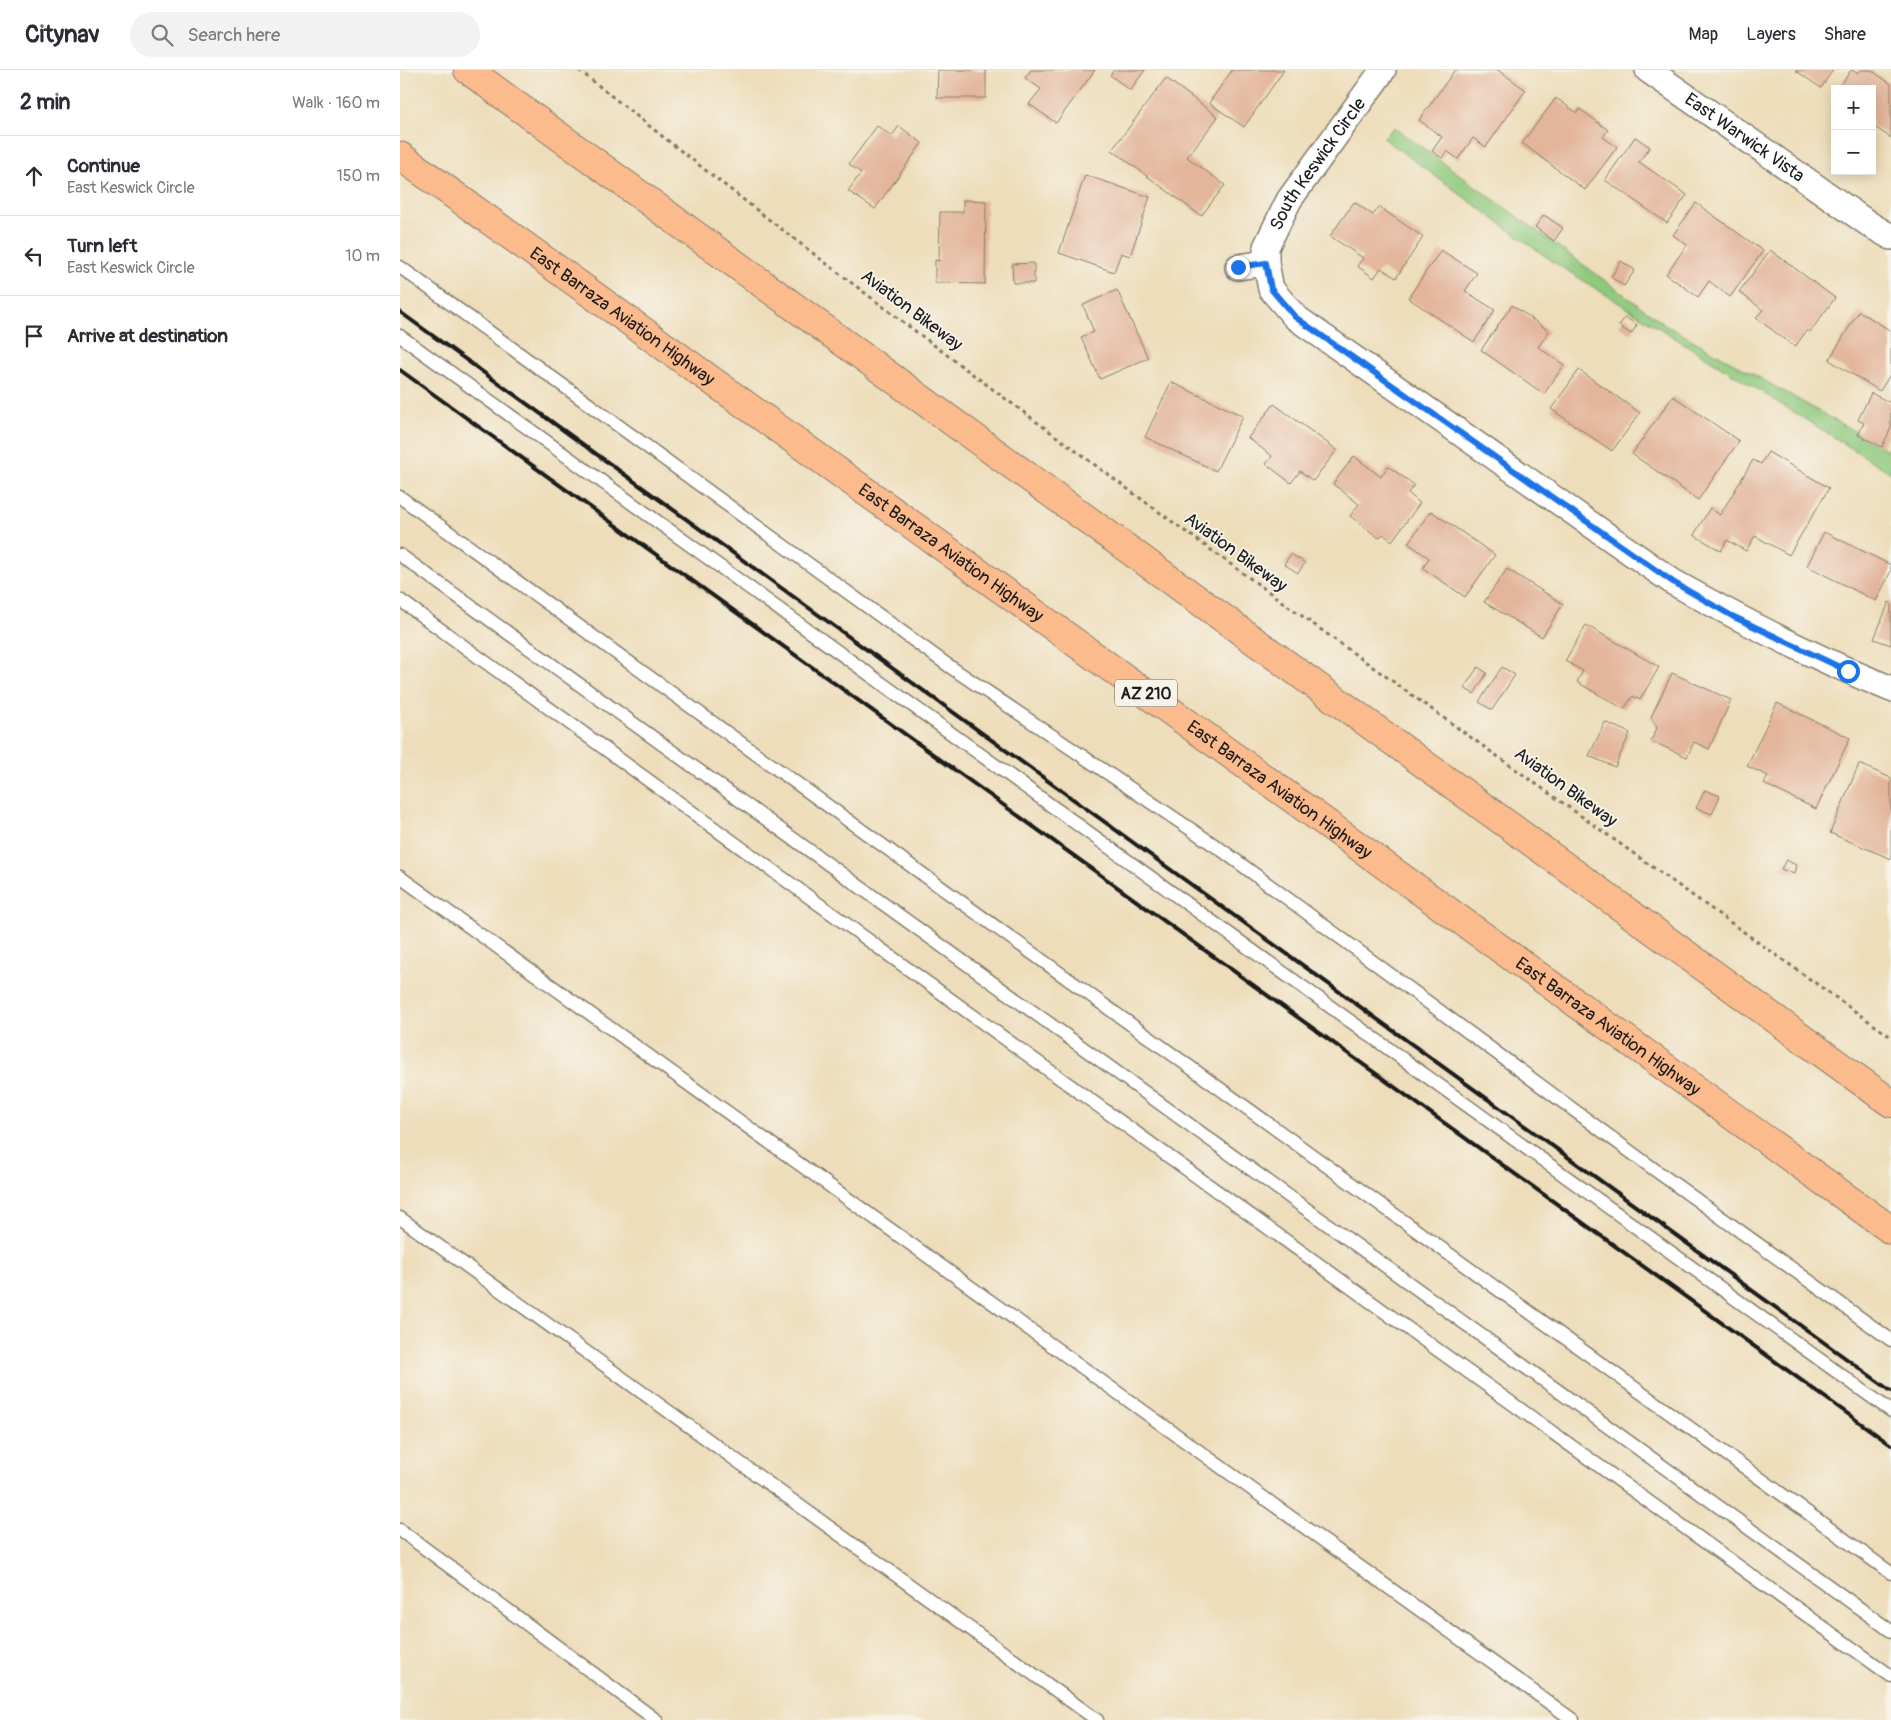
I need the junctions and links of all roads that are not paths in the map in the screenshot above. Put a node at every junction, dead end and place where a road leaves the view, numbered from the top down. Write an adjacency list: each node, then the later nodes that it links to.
1 (468, 70): 15 (main road)
2 (1383, 70): 6 (street, South Keswick Circle)
3 (1648, 70): 5 (street, East Warwick Vista)
4 (400, 156): 17 (main road, East Barraza Aviation Highway / AZ 210)
5 (1891, 237)
6 (1266, 263): 8 (street); 13 (street)
7 (400, 267): 18 (lane)
8 (1238, 267)
9 (400, 336): 19 (lane)
10 (400, 497): 21 (lane)
11 (400, 555): 22 (lane)
12 (400, 600): 23 (lane)
13 (1891, 689)
14 (400, 876): 26 (lane)
15 (1891, 1103)
16 (400, 1218): 25 (lane)
17 (1891, 1230)
18 (1891, 1340)
19 (1891, 1411)
20 (400, 1530): 24 (lane)
21 (1891, 1573)
22 (1891, 1631)
23 (1891, 1676)
24 (656, 1720)
25 (1097, 1720)
26 (1573, 1720)

